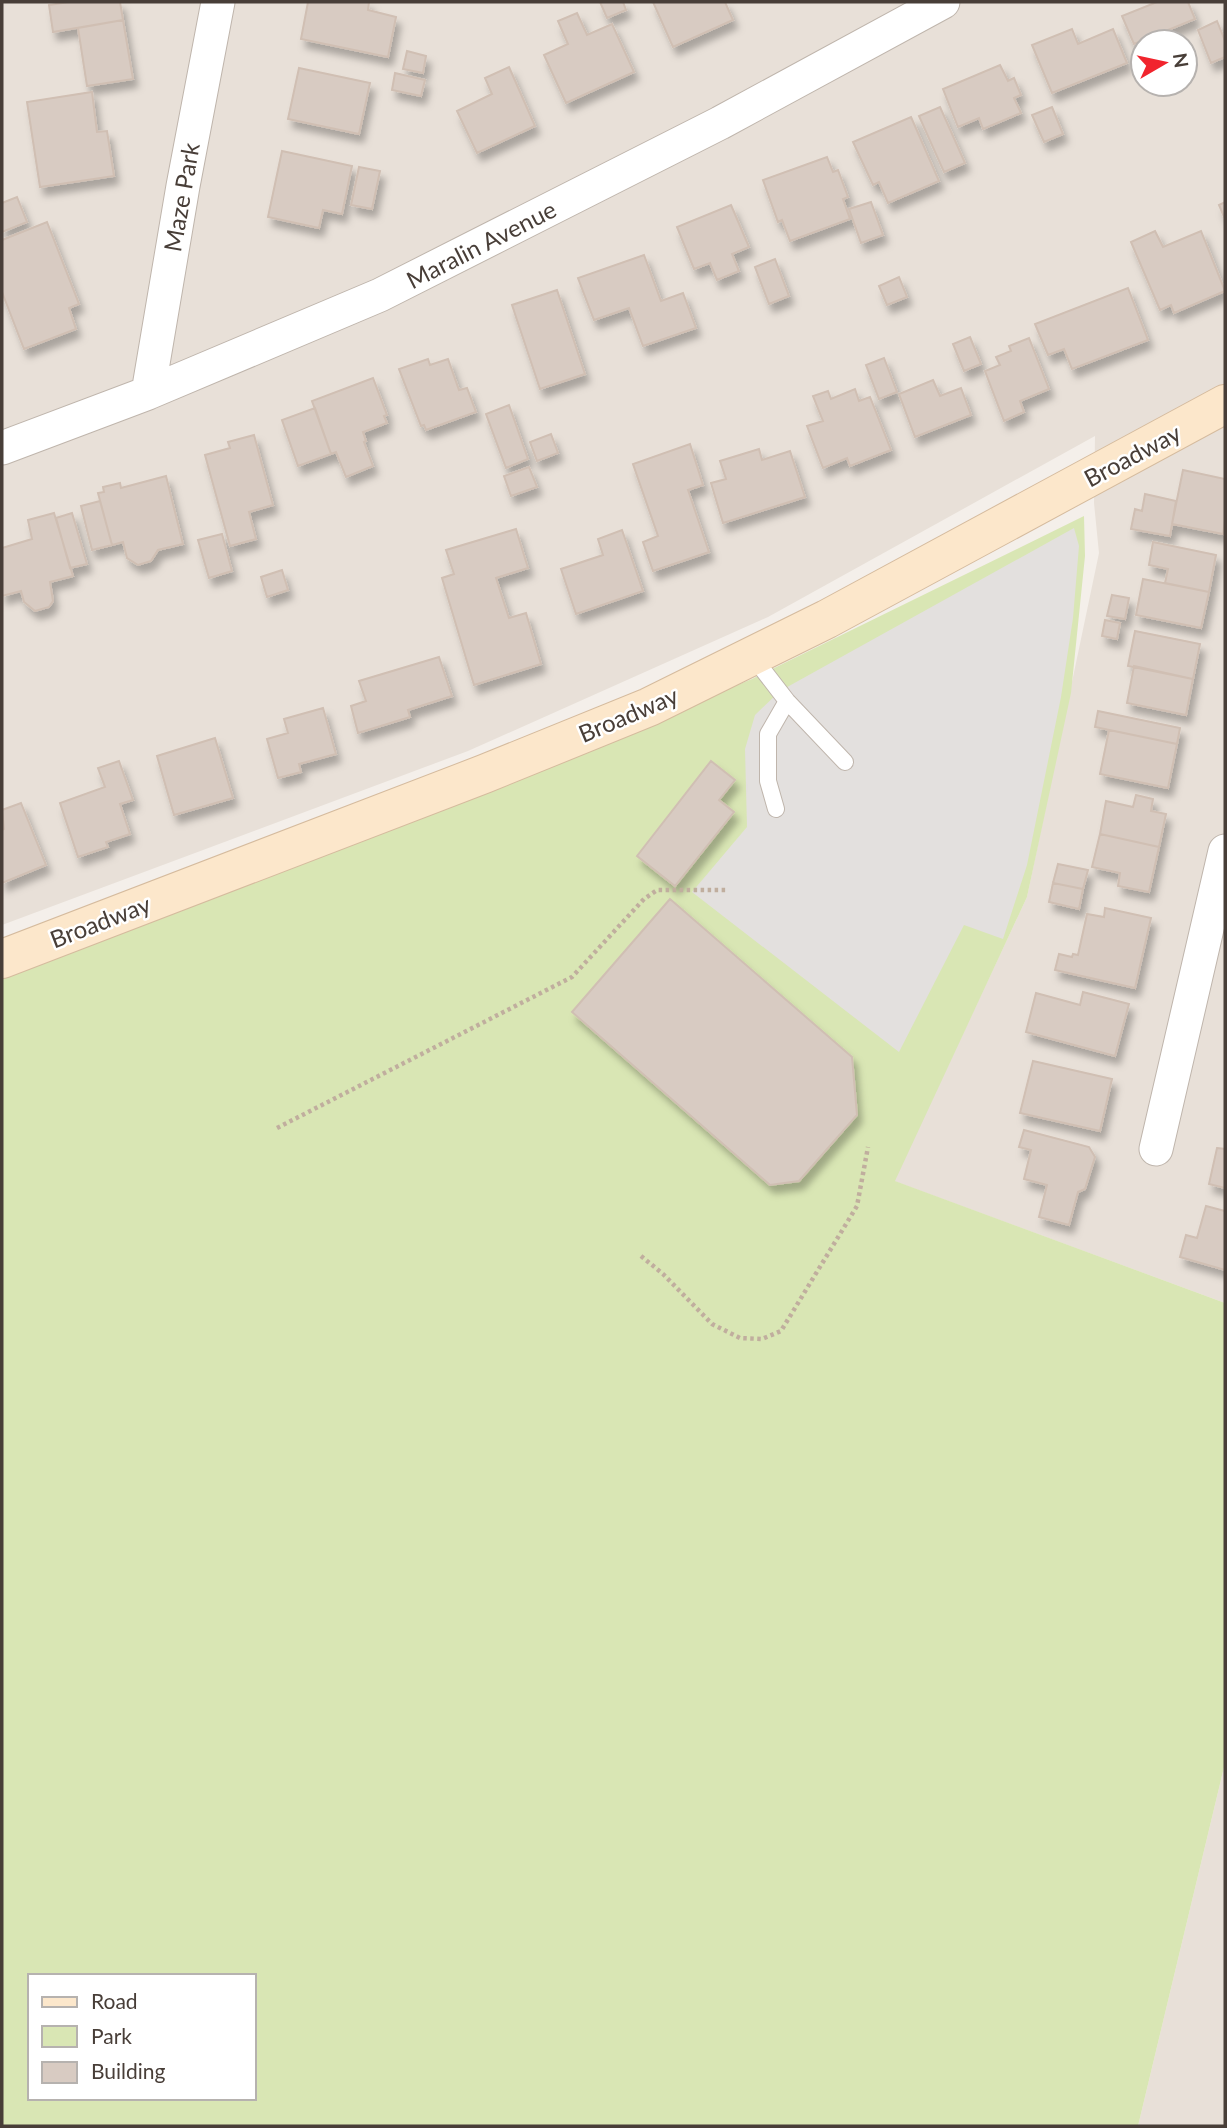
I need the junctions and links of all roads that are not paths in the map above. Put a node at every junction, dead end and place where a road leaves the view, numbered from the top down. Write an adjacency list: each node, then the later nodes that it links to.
1 (218, 2): 3 (street, Maze Park)
2 (943, 2): 3 (street, Maralin Avenue)
3 (148, 393): 5 (street, Maralin Avenue)
4 (1225, 404): 6 (street, Broadway)
5 (2, 448)
6 (753, 657): 7 (lane); 12 (street, Broadway)
7 (787, 701): 8 (lane); 9 (lane)
8 (845, 762)
9 (776, 809)
10 (1225, 851): 11 (street)
11 (1214, 949): 13 (street)
12 (2, 959)
13 (1156, 1149)

